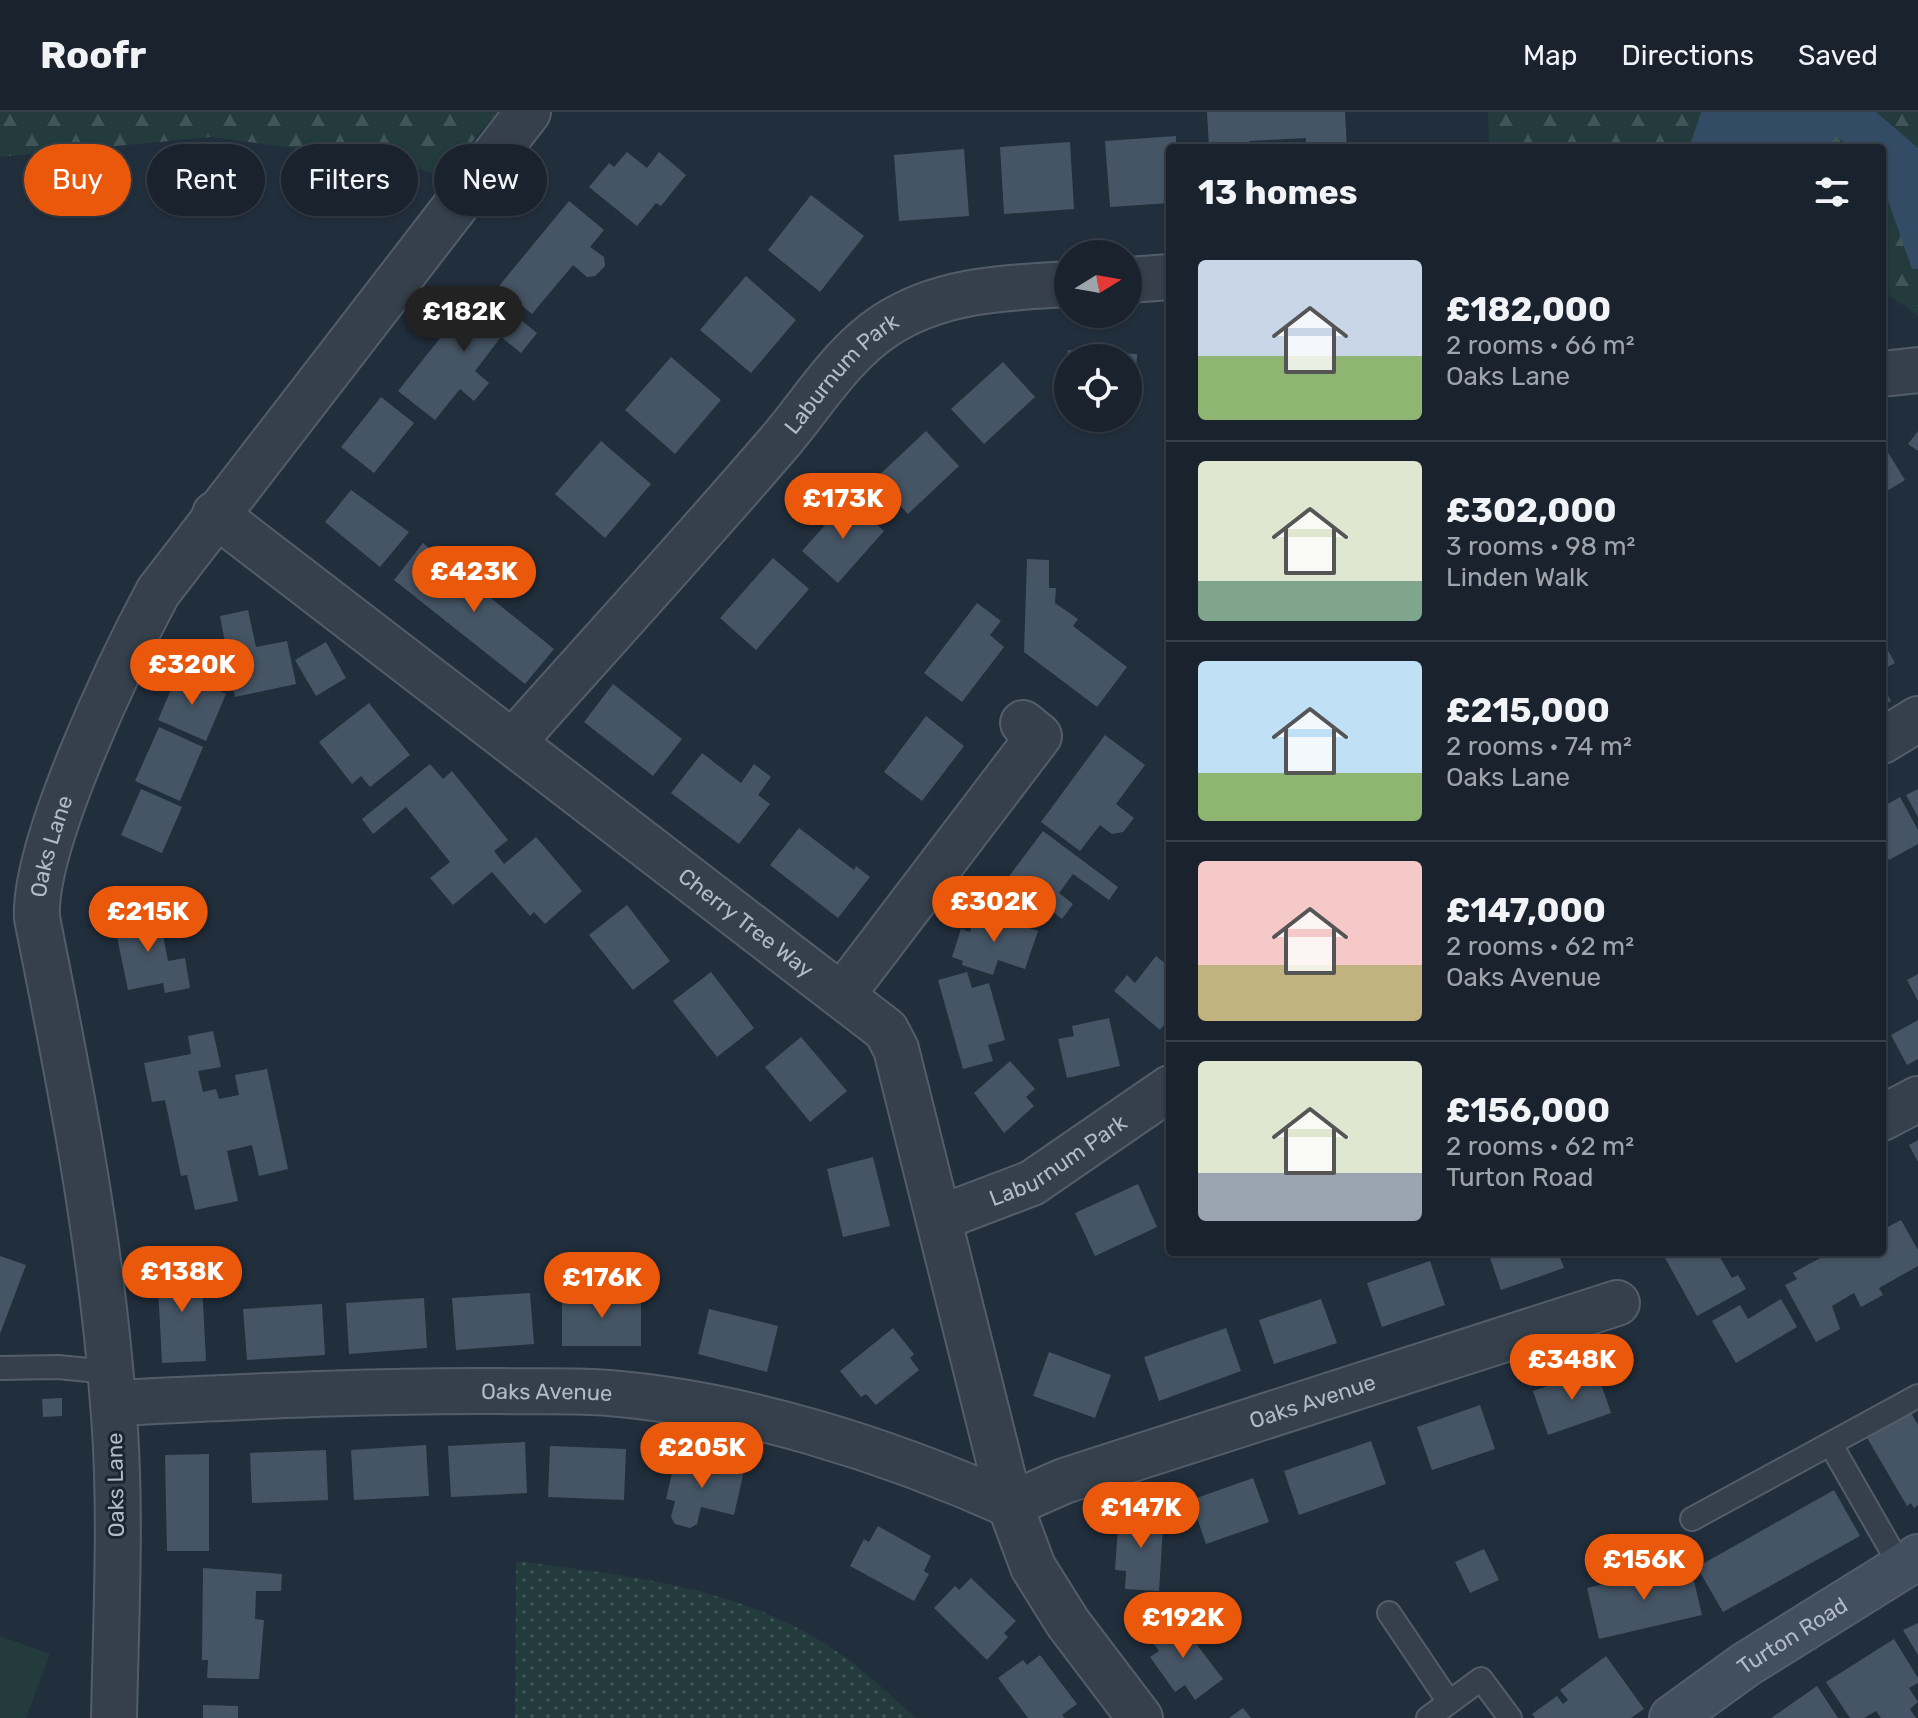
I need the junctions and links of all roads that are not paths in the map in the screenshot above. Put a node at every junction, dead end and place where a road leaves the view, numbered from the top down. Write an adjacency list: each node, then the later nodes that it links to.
1 (528, 112): 7 (street, Oaks Lane)
2 (1166, 277): 3 (street)
3 (1142, 279)
4 (1054, 285): 11 (street, Laburnum Park)
5 (1918, 370): 6 (street)
6 (1886, 374)
7 (215, 514): 11 (street, Cherry Tree Way); 19 (street, Oaks Lane)
8 (1918, 719): 10 (street)
9 (1023, 723): 12 (street)
10 (1886, 739)
11 (513, 742): 12 (street, Cherry Tree Way)
12 (842, 995): 16 (street, Cherry Tree Way)
13 (1166, 1091): 16 (street, Laburnum Park)
14 (1918, 1099): 15 (street)
15 (1886, 1116)
16 (940, 1218): 22 (street, Cherry Tree Way)
17 (1617, 1303): 22 (street, Oaks Avenue)
18 (0, 1368): 19 (lane)
19 (111, 1387): 22 (street, Oaks Avenue); 27 (street, Oaks Lane)
20 (1918, 1396): 21 (lane)
21 (1831, 1445): 23 (lane); 24 (lane)
22 (1010, 1505): 28 (street)
23 (1692, 1519)
24 (1910, 1562): 31 (main road, Turton Road)
25 (1389, 1613): 26 (lane)
26 (1449, 1702): 29 (lane); 30 (lane)
27 (114, 1718)
28 (1140, 1718)
29 (1428, 1718)
30 (1510, 1718)
31 (1672, 1718)

